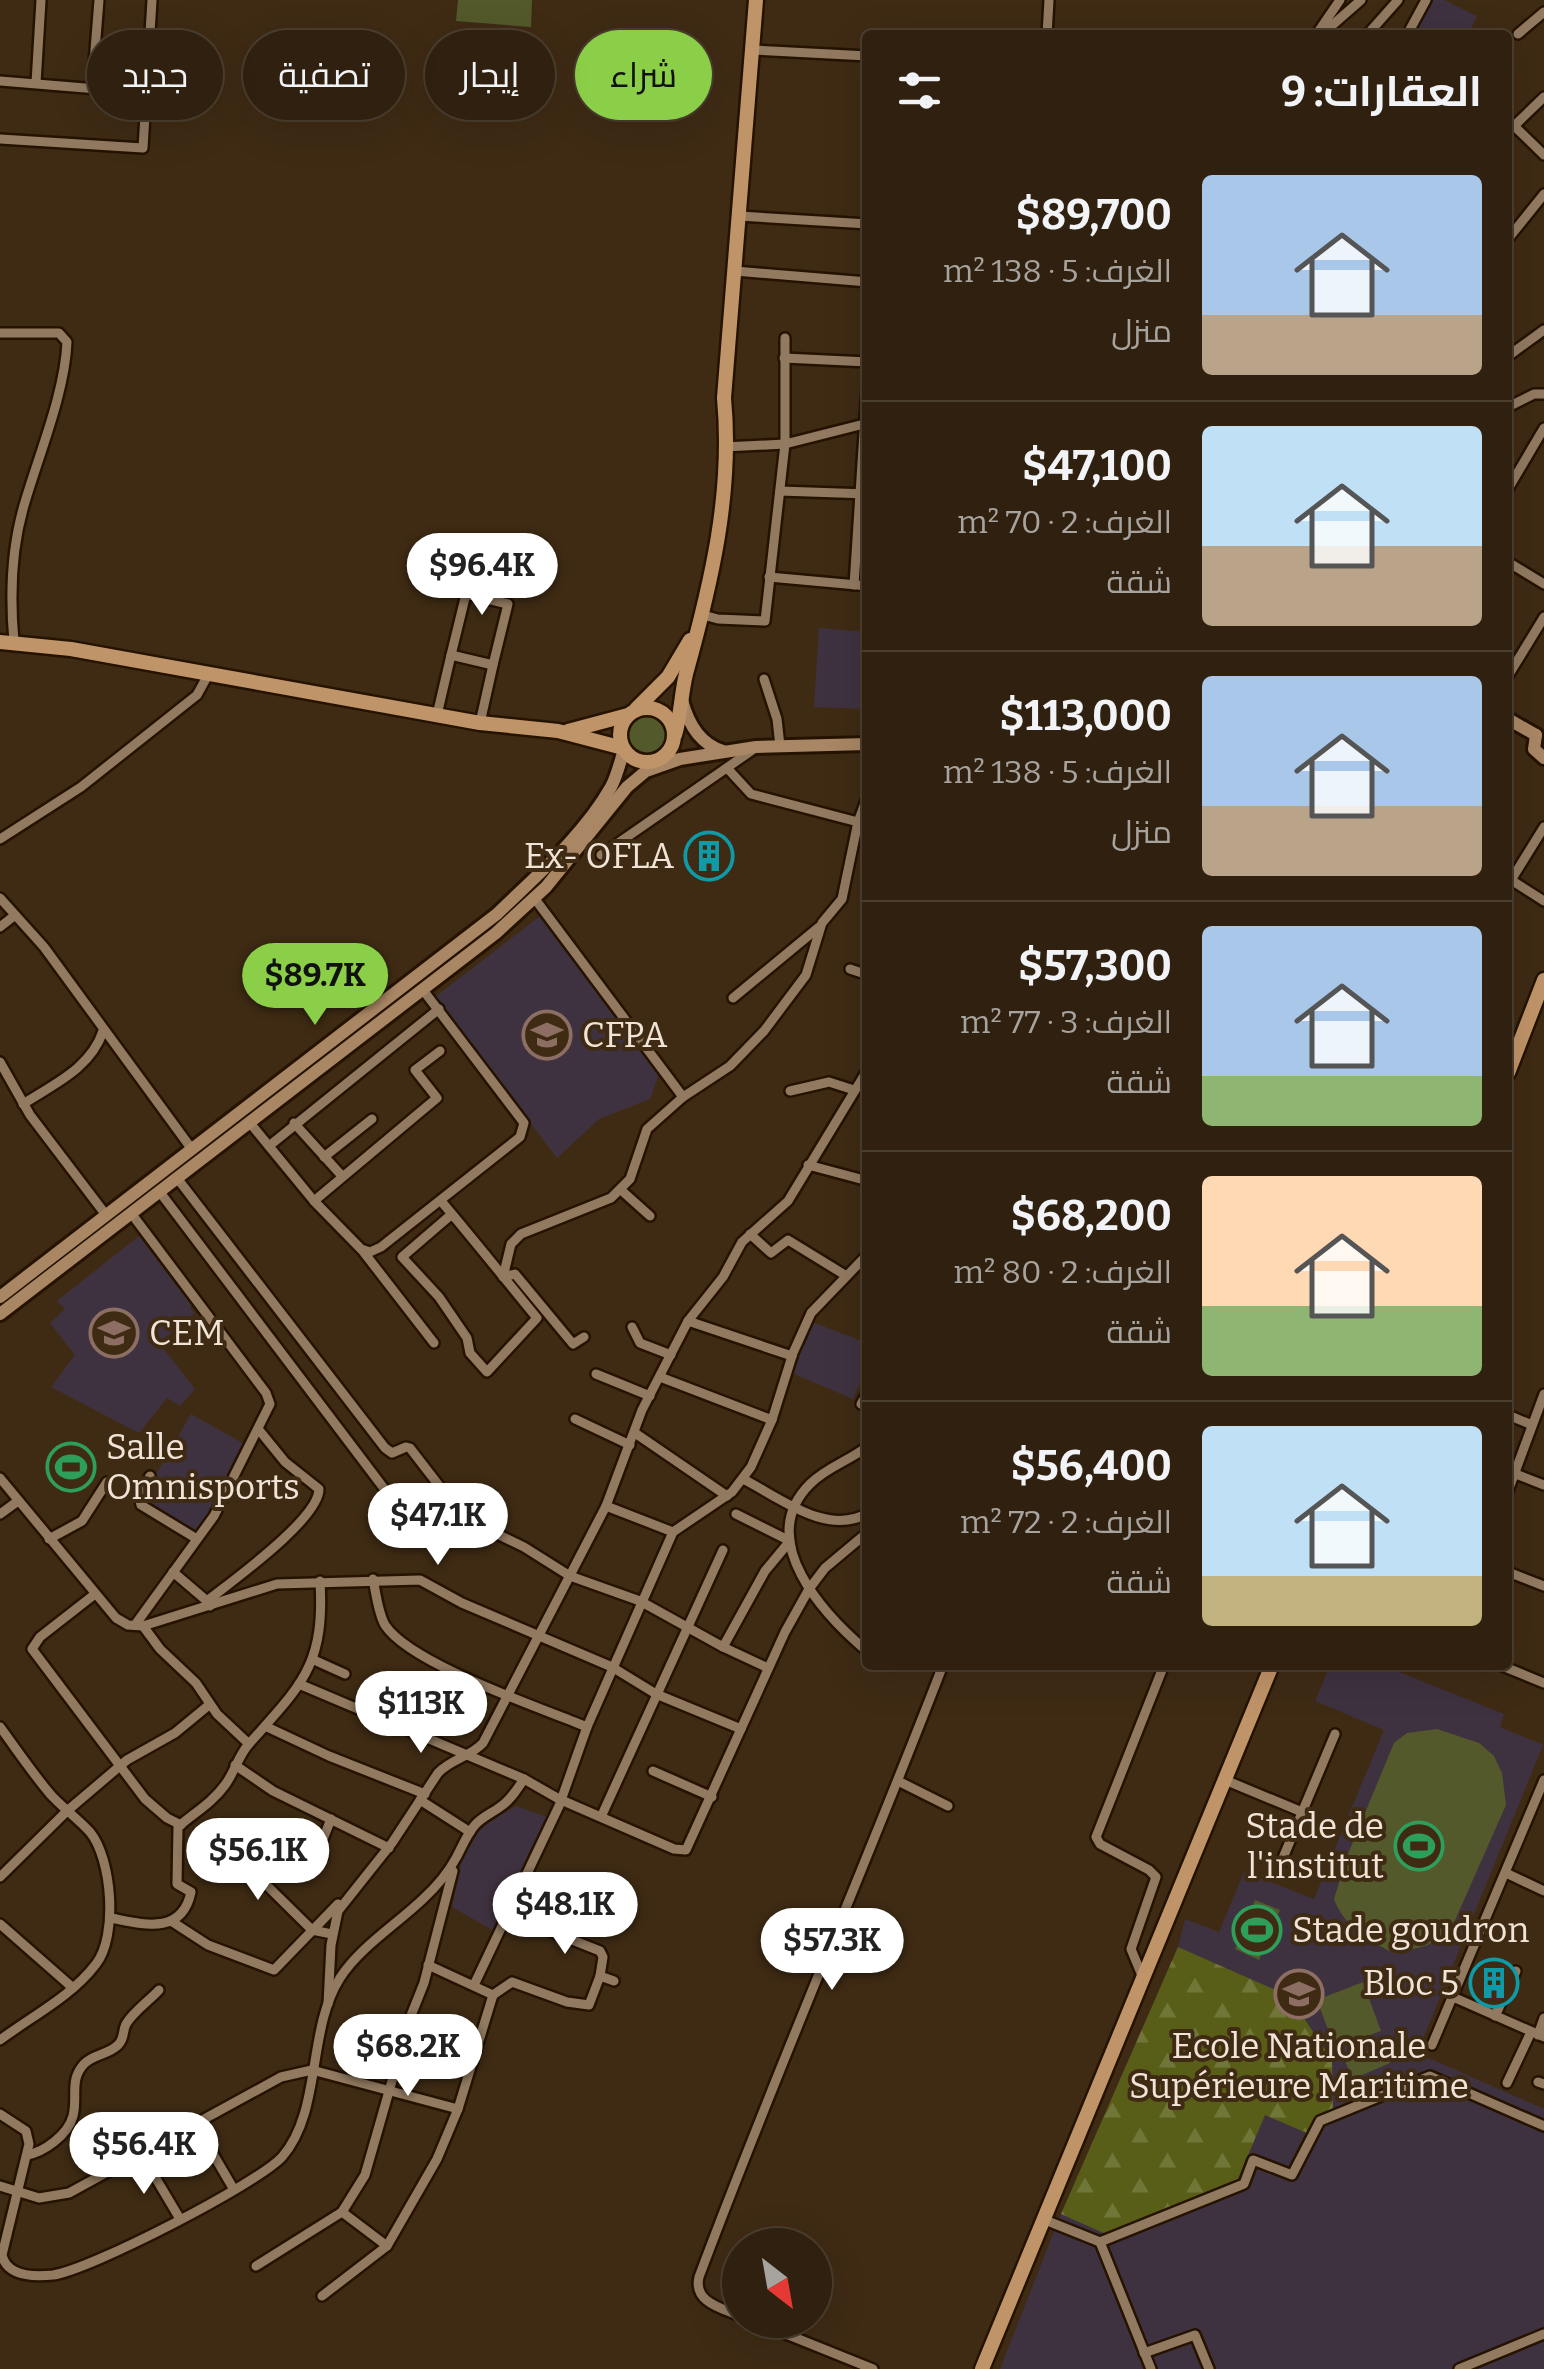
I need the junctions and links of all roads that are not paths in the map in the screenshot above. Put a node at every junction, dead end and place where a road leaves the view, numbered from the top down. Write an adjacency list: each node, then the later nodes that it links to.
1 (41, 0): 22 (street)
2 (99, 0): 11 (street)
3 (152, 0): 12 (street)
4 (756, 0): 19 (main road)
5 (1049, 0): 13 (street)
6 (1340, 0): 14 (street)
7 (1361, 0): 15 (street)
8 (1398, 0): 16 (street)
9 (1426, 0): 17 (street)
10 (1544, 12): 18 (street)
11 (97, 30)
12 (150, 30)
13 (1047, 30)
14 (1322, 30)
15 (1325, 30)
16 (1371, 30)
17 (1409, 30)
18 (1518, 34)
19 (753, 50): 20 (street); 31 (main road)
20 (862, 56)
21 (0, 81): 22 (street)
22 (36, 83): 23 (street)
23 (87, 88)
24 (1544, 97): 26 (street)
25 (145, 120): 28 (street)
26 (1512, 122)
27 (1512, 124): 29 (street)
28 (0, 139)
29 (1544, 155)
30 (1544, 194): 33 (street)
31 (739, 216): 32 (street); 34 (main road)
32 (862, 224)
33 (1512, 233)
34 (735, 271): 35 (street); 47 (main road)
35 (862, 282)
36 (1544, 330): 39 (street)
37 (0, 333): 59 (street)
38 (785, 338): 40 (street)
39 (1512, 353)
40 (784, 358): 41 (street); 46 (street)
41 (862, 362)
42 (1544, 394): 43 (street)
43 (1512, 405)
44 (862, 424): 46 (street)
45 (1544, 428): 48 (street)
46 (785, 444): 47 (street); 49 (street)
47 (724, 447): 57 (main road)
48 (1512, 482)
49 (780, 491): 50 (street); 53 (street)
50 (862, 494)
51 (862, 512): 55 (street)
52 (1512, 564): 54 (street)
53 (769, 577): 55 (street); 57 (street)
54 (1544, 584)
55 (854, 585): 56 (street)
56 (862, 586)
57 (703, 616): 65 (main road); 66 (main road)
58 (1544, 617): 62 (street)
59 (7, 642): 63 (main road)
60 (451, 655): 61 (street); 61 (street); 67 (street)
61 (494, 665): 69 (street)
62 (1512, 669)
63 (208, 674): 67 (main road); 87 (street)
64 (764, 679): 75 (street)
65 (682, 700): 70 (main road); 72 (main road)
66 (631, 713): 70 (main road); 71 (main road); 77 (main road)
67 (437, 715): 69 (main road)
68 (1512, 721): 73 (main road)
69 (480, 722): 71 (main road)
70 (675, 726): 72 (main road); 81 (main road)
71 (558, 731): 77 (main road)
72 (694, 731): 78 (main road)
73 (1540, 732): 79 (main road)
74 (862, 744): 75 (main road)
75 (780, 746): 76 (main road)
76 (756, 747): 78 (main road); 82 (street)
77 (624, 749): 81 (main road); 116 (main road)
78 (740, 750): 80 (main road)
79 (1544, 758)
80 (680, 759): 81 (main road); 83 (main road)
81 (658, 760): 83 (main road)
82 (726, 768): 85 (street); 88 (street)
83 (639, 774): 92 (main road)
84 (862, 811): 85 (street)
85 (858, 822): 95 (street)
86 (1544, 827): 89 (street)
87 (0, 839)
88 (601, 854)
89 (1512, 875)
90 (1512, 883): 93 (street)
91 (0, 898): 94 (street)
92 (535, 899): 100 (main road); 110 (street)
93 (1544, 902)
94 (14, 916): 96 (street); 103 (street)
95 (822, 925): 101 (street); 110 (street)
96 (0, 927)
97 (850, 968): 98 (street)
98 (862, 973)
99 (1544, 980): 106 (main road)
100 (423, 990): 102 (street); 113 (main road)
101 (732, 998)
102 (438, 1010): 114 (street); 125 (street)
103 (103, 1032): 111 (street); 116 (street)
104 (440, 1050): 119 (street)
105 (0, 1062): 111 (street)
106 (1512, 1063)
107 (862, 1078): 108 (street)
108 (854, 1090): 109 (street); 118 (street)
109 (790, 1091)
110 (683, 1097): 122 (street)
111 (23, 1104): 128 (street)
112 (372, 1119): 117 (street)
113 (250, 1123): 115 (street); 120 (main road)
114 (294, 1124): 115 (street); 117 (street)
115 (268, 1146): 124 (street)
116 (191, 1148): 128 (main road)
117 (324, 1157): 119 (street)
118 (808, 1165): 121 (street); 130 (street)
119 (342, 1176): 124 (street)
120 (177, 1178): 123 (main road); 178 (street)
121 (862, 1179)
122 (621, 1190): 129 (street); 134 (street)
123 (159, 1191): 126 (main road); 173 (street)
124 (314, 1201): 131 (street)
125 (442, 1201): 127 (street); 131 (street)
126 (130, 1214): 136 (main road); 151 (street)
127 (452, 1214): 134 (street); 134 (street)
128 (106, 1215): 135 (main road)
129 (650, 1216)
130 (750, 1234): 133 (street); 137 (street)
131 (361, 1250): 140 (street)
132 (862, 1259): 133 (street)
133 (845, 1275): 142 (street)
134 (503, 1277): 139 (street)
135 (0, 1297)
136 (0, 1314)
137 (688, 1321): 141 (street); 142 (street)
138 (632, 1328): 141 (street)
139 (584, 1336)
140 (434, 1343)
141 (670, 1356): 144 (street)
142 (792, 1356): 149 (street)
143 (596, 1374): 146 (street)
144 (660, 1376): 146 (street); 149 (street)
145 (1544, 1394): 150 (street)
146 (650, 1396): 152 (street)
147 (1512, 1416): 150 (street)
148 (576, 1418): 153 (street)
149 (772, 1420): 159 (street)
150 (1537, 1420): 155 (street)
151 (260, 1430): 171 (street); 185 (street)
152 (635, 1434): 153 (street); 162 (street)
153 (630, 1445): 164 (street)
154 (862, 1451): 165 (street)
155 (1512, 1471)
156 (1512, 1473): 161 (street)
157 (150, 1476): 171 (street)
158 (0, 1478): 163 (street)
159 (742, 1478): 162 (street); 165 (street)
160 (107, 1482): 172 (street)
161 (1544, 1485)
162 (727, 1496): 169 (street)
163 (18, 1501): 166 (street); 172 (street)
164 (606, 1506): 169 (street); 178 (street)
165 (794, 1506): 168 (street); 174 (street)
166 (0, 1514)
167 (736, 1514): 174 (street)
168 (862, 1516)
169 (673, 1532): 184 (street)
170 (862, 1537): 182 (street)
171 (197, 1538): 176 (street)
172 (49, 1539): 183 (street)
173 (423, 1540)
174 (790, 1540): 182 (street); 190 (street)
175 (723, 1550): 186 (street)
176 (173, 1572): 185 (street); 187 (street)
177 (1512, 1574): 181 (street)
178 (570, 1576): 184 (street); 188 (street)
179 (373, 1580): 180 (street); 188 (street); 201 (street)
180 (320, 1581): 185 (street); 191 (street)
181 (1544, 1586)
182 (808, 1590): 189 (street); 193 (street)
183 (95, 1594): 187 (street); 211 (street)
184 (640, 1601): 186 (street); 192 (street)
185 (209, 1603): 187 (street)
186 (687, 1624): 190 (street); 202 (street)
187 (140, 1626): 203 (street)
188 (540, 1635): 192 (street); 201 (street)
189 (862, 1646)
190 (723, 1647): 193 (street)
191 (314, 1660): 198 (street); 200 (street)
192 (612, 1668): 202 (street); 205 (street)
193 (768, 1668): 206 (street)
194 (941, 1670): 217 (street)
195 (1162, 1670): 248 (street)
196 (1270, 1670): 215 (main road)
197 (1512, 1670): 199 (street)
198 (345, 1674)
199 (1544, 1682)
200 (299, 1684): 204 (street); 210 (street)
201 (508, 1693): 205 (street); 210 (street)
202 (656, 1694): 206 (street); 226 (street)
203 (209, 1704): 209 (street); 211 (street)
204 (267, 1727): 209 (street); 218 (street)
205 (588, 1727): 220 (street)
206 (741, 1728): 219 (street)
207 (2, 1734): 224 (street)
208 (1336, 1734): 225 (street)
209 (249, 1744): 212 (street)
210 (461, 1755): 214 (street); 218 (street)
211 (120, 1766): 224 (street); 228 (street)
212 (235, 1766): 227 (street); 228 (street)
213 (653, 1771): 219 (street)
214 (524, 1778): 220 (street); 229 (street)
215 (1225, 1780): 225 (street); 248 (main road)
216 (1544, 1780): 221 (street)
217 (898, 1781): 222 (street); 281 (street)
218 (422, 1797): 229 (street); 230 (street)
219 (712, 1797): 226 (street)
220 (559, 1799): 226 (street); 239 (street)
221 (1533, 1804): 223 (street); 235 (street)
222 (948, 1806)
223 (1544, 1810)
224 (67, 1811): 236 (street); 240 (street)
225 (1302, 1812): 234 (street)
226 (600, 1817)
227 (331, 1818): 230 (street); 232 (street)
228 (181, 1824): 241 (street)
229 (470, 1832): 233 (street)
230 (389, 1848): 238 (street)
231 (230, 1849): 243 (street)
232 (323, 1857)
233 (456, 1858): 245 (street); 255 (street)
234 (1280, 1865)
235 (1506, 1874): 237 (street); 254 (street)
236 (0, 1876)
237 (1544, 1890)
238 (351, 1892): 243 (street); 244 (street)
239 (507, 1914): 247 (street); 250 (street)
240 (111, 1918): 241 (street); 251 (street)
241 (171, 1922): 243 (street)
242 (0, 1924): 251 (street)
243 (312, 1930): 244 (street)
244 (332, 1934): 255 (street)
245 (428, 1965): 250 (street); 264 (street)
246 (1516, 1971): 256 (street)
247 (600, 1976): 249 (street); 253 (street)
248 (1143, 1978): 276 (main road)
249 (614, 1981)
250 (474, 1985): 253 (street)
251 (73, 1988): 260 (street)
252 (159, 1990): 269 (street)
253 (493, 1995): 265 (street)
254 (1453, 1997): 256 (street); 261 (street)
255 (328, 2004): 262 (street)
256 (1496, 2016): 259 (street)
257 (1544, 2018): 259 (street)
258 (0, 2024): 260 (street)
259 (1538, 2035): 263 (street)
260 (4, 2037)
261 (1432, 2045)
262 (312, 2070): 264 (street); 267 (street); 272 (street)
263 (1507, 2083)
264 (391, 2090): 265 (street); 274 (street)
265 (458, 2109): 278 (street)
266 (0, 2114): 269 (street)
267 (196, 2125): 270 (street); 272 (street)
268 (1544, 2126): 277 (street)
269 (27, 2155): 273 (street)
270 (142, 2155): 273 (street); 275 (street)
271 (0, 2186): 273 (street)
272 (233, 2188): 275 (street)
273 (18, 2192): 275 (street)
274 (342, 2212): 278 (street); 279 (street)
275 (180, 2219)
276 (1045, 2220): 277 (street); 286 (main road)
277 (1100, 2242): 284 (street)
278 (387, 2246): 280 (street)
279 (256, 2266)
280 (322, 2296)
281 (722, 2307)
282 (1544, 2334): 289 (street)
283 (796, 2338): 285 (street)
284 (1144, 2352): 287 (street); 288 (street)
285 (873, 2369)
286 (982, 2369)
287 (1151, 2369)
288 (1209, 2369)
289 (1458, 2369)

